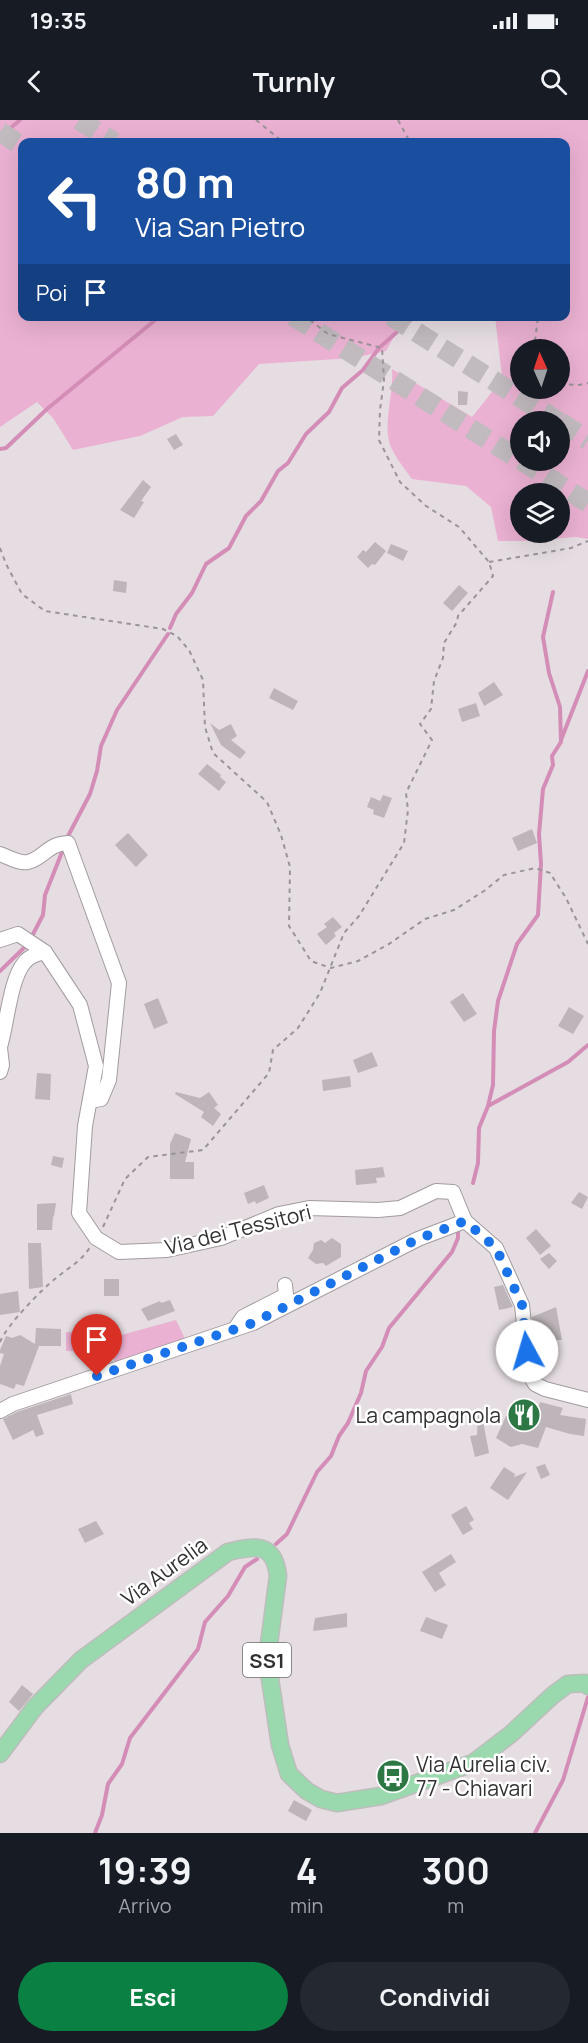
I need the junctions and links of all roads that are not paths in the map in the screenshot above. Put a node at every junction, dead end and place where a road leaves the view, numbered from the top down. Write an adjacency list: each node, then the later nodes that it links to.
1 (0, 854): 6 (street)
2 (0, 940): 3 (street, Via dei Tessitori)
3 (45, 952): 4 (street); 6 (street, Via dei Tessitori)
4 (0, 1047): 5 (street)
5 (0, 1072)
6 (90, 1101): 7 (street, Via dei Tessitori)
7 (465, 1221): 9 (street); 10 (street)
8 (285, 1285): 9 (street)
9 (235, 1329): 11 (street)
10 (588, 1400)
11 (0, 1411)
12 (588, 1686): 13 (main road, Via Aurelia / SS1)
13 (0, 1754)

